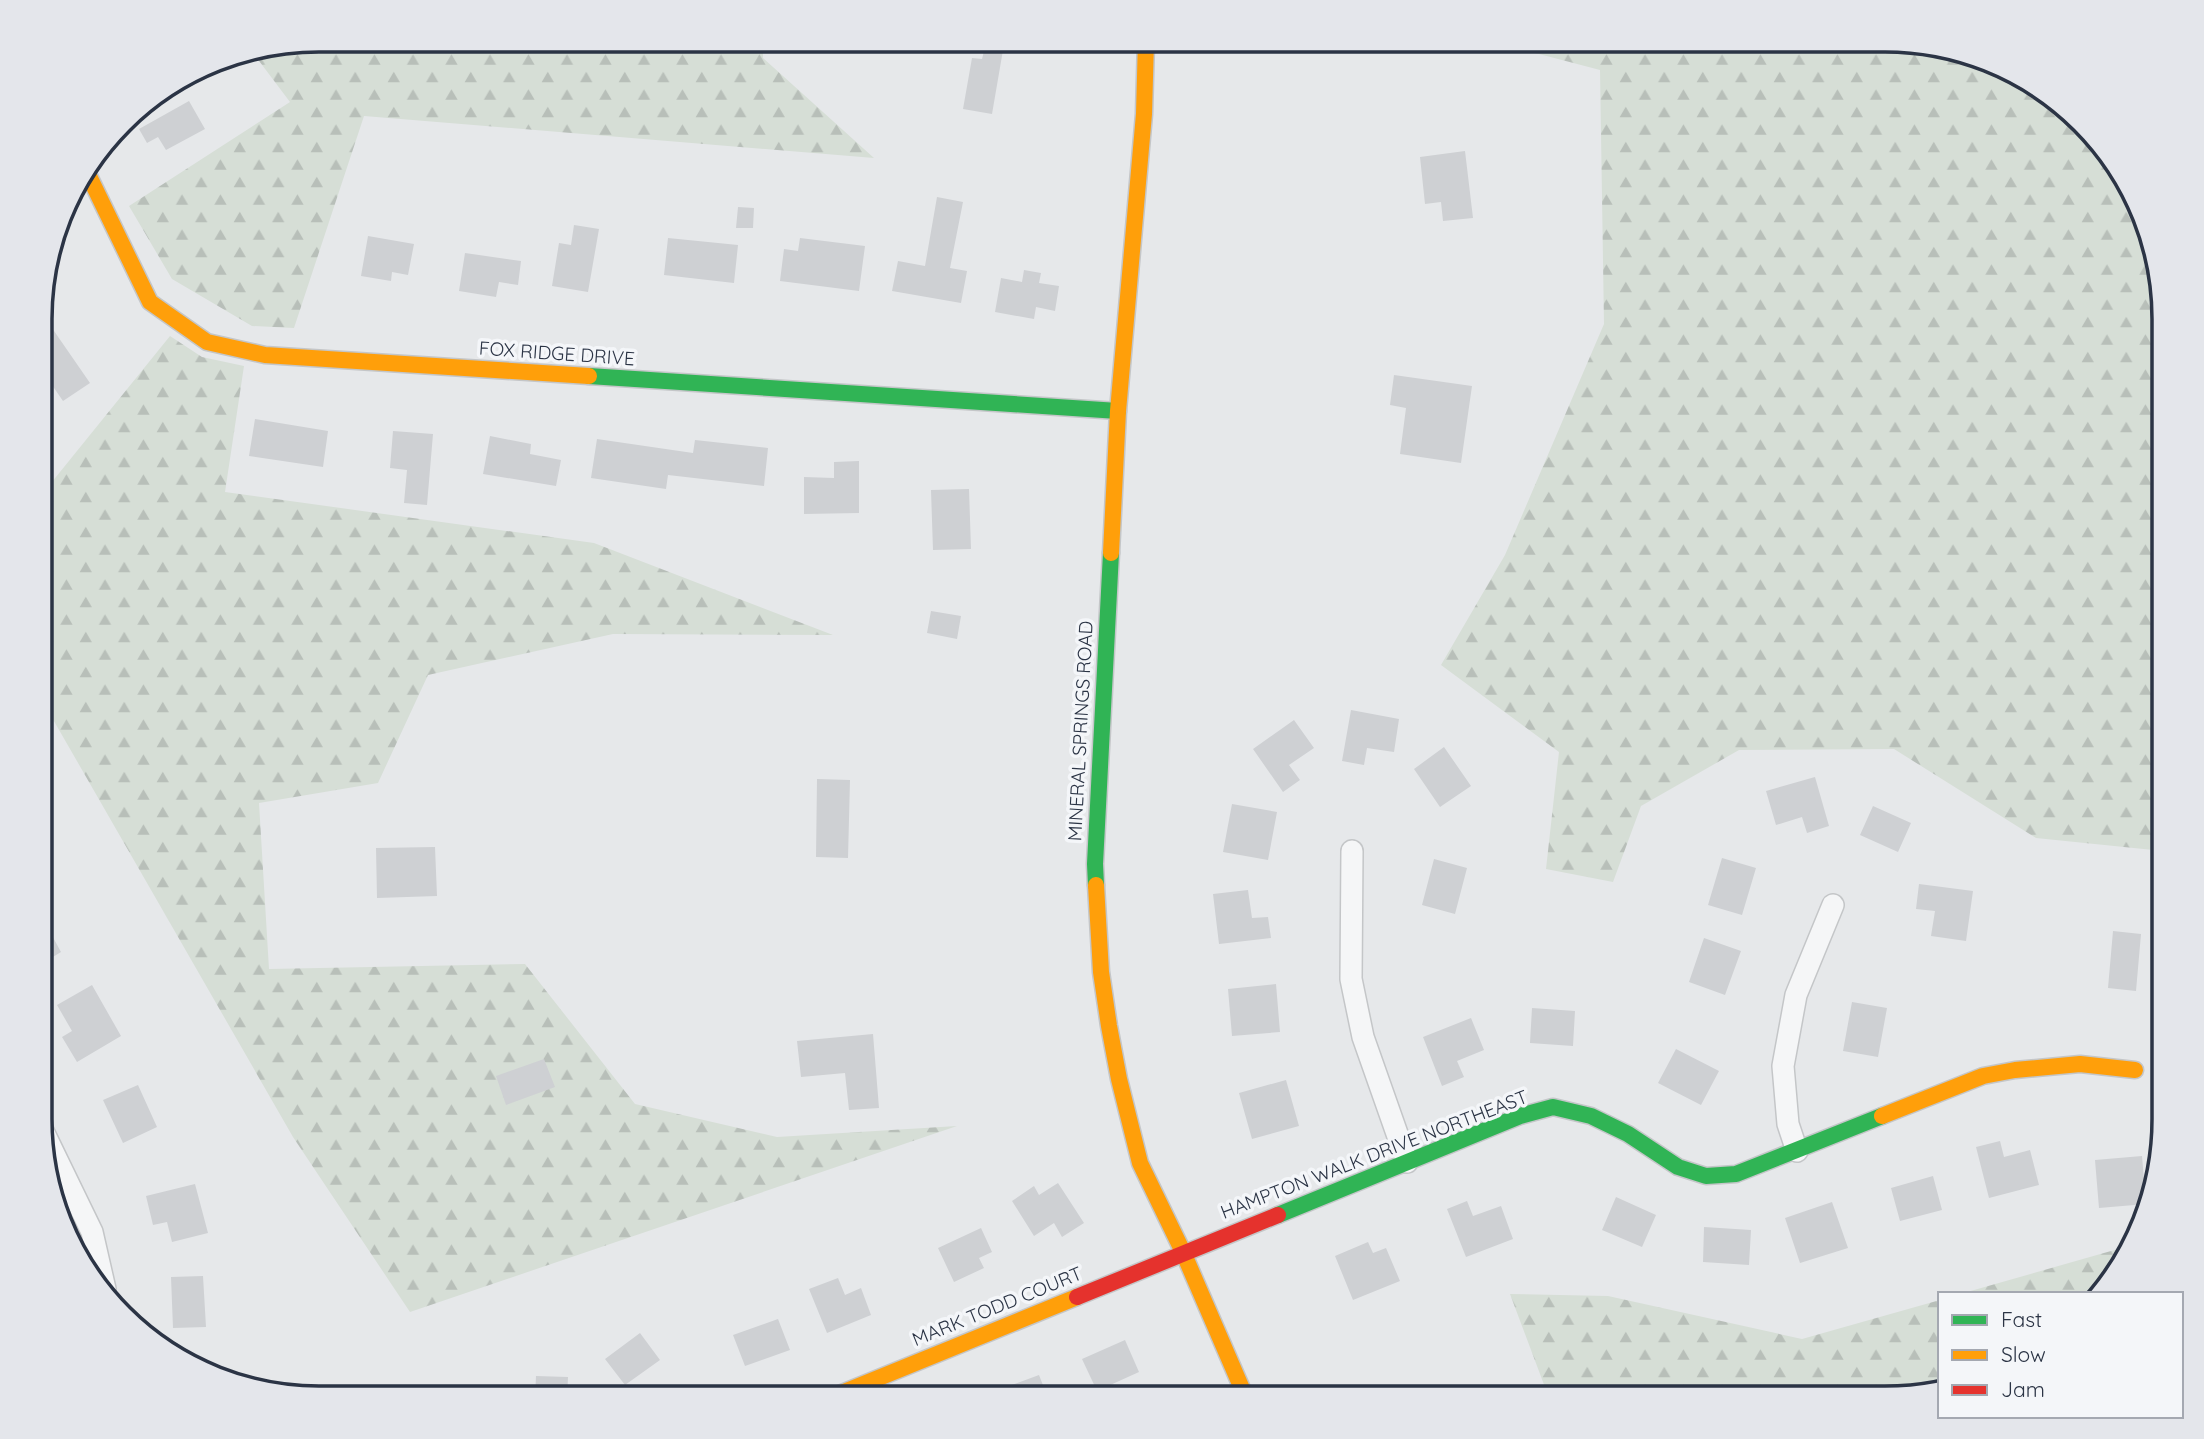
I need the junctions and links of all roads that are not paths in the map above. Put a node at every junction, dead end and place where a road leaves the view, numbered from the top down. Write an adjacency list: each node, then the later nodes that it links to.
1 (1146, 52): 3 (street, MINERAL SPRINGS ROAD)
2 (91, 181): 3 (street, FOX RIDGE DRIVE)
3 (1118, 411): 10 (street, MINERAL SPRINGS ROAD)
4 (1352, 851): 9 (street)
5 (1833, 905): 7 (street)
6 (2135, 1070): 7 (street, HAMPTON WALK DRIVE NORTHEAST)
7 (1797, 1151): 9 (street, HAMPTON WALK DRIVE NORTHEAST)
8 (55, 1157): 11 (street)
9 (1407, 1162): 10 (street, HAMPTON WALK DRIVE NORTHEAST)
10 (1183, 1252): 12 (street, MARK TODD COURT); 13 (street, MINERAL SPRINGS ROAD)
11 (102, 1274)
12 (858, 1386)
13 (1241, 1386)

